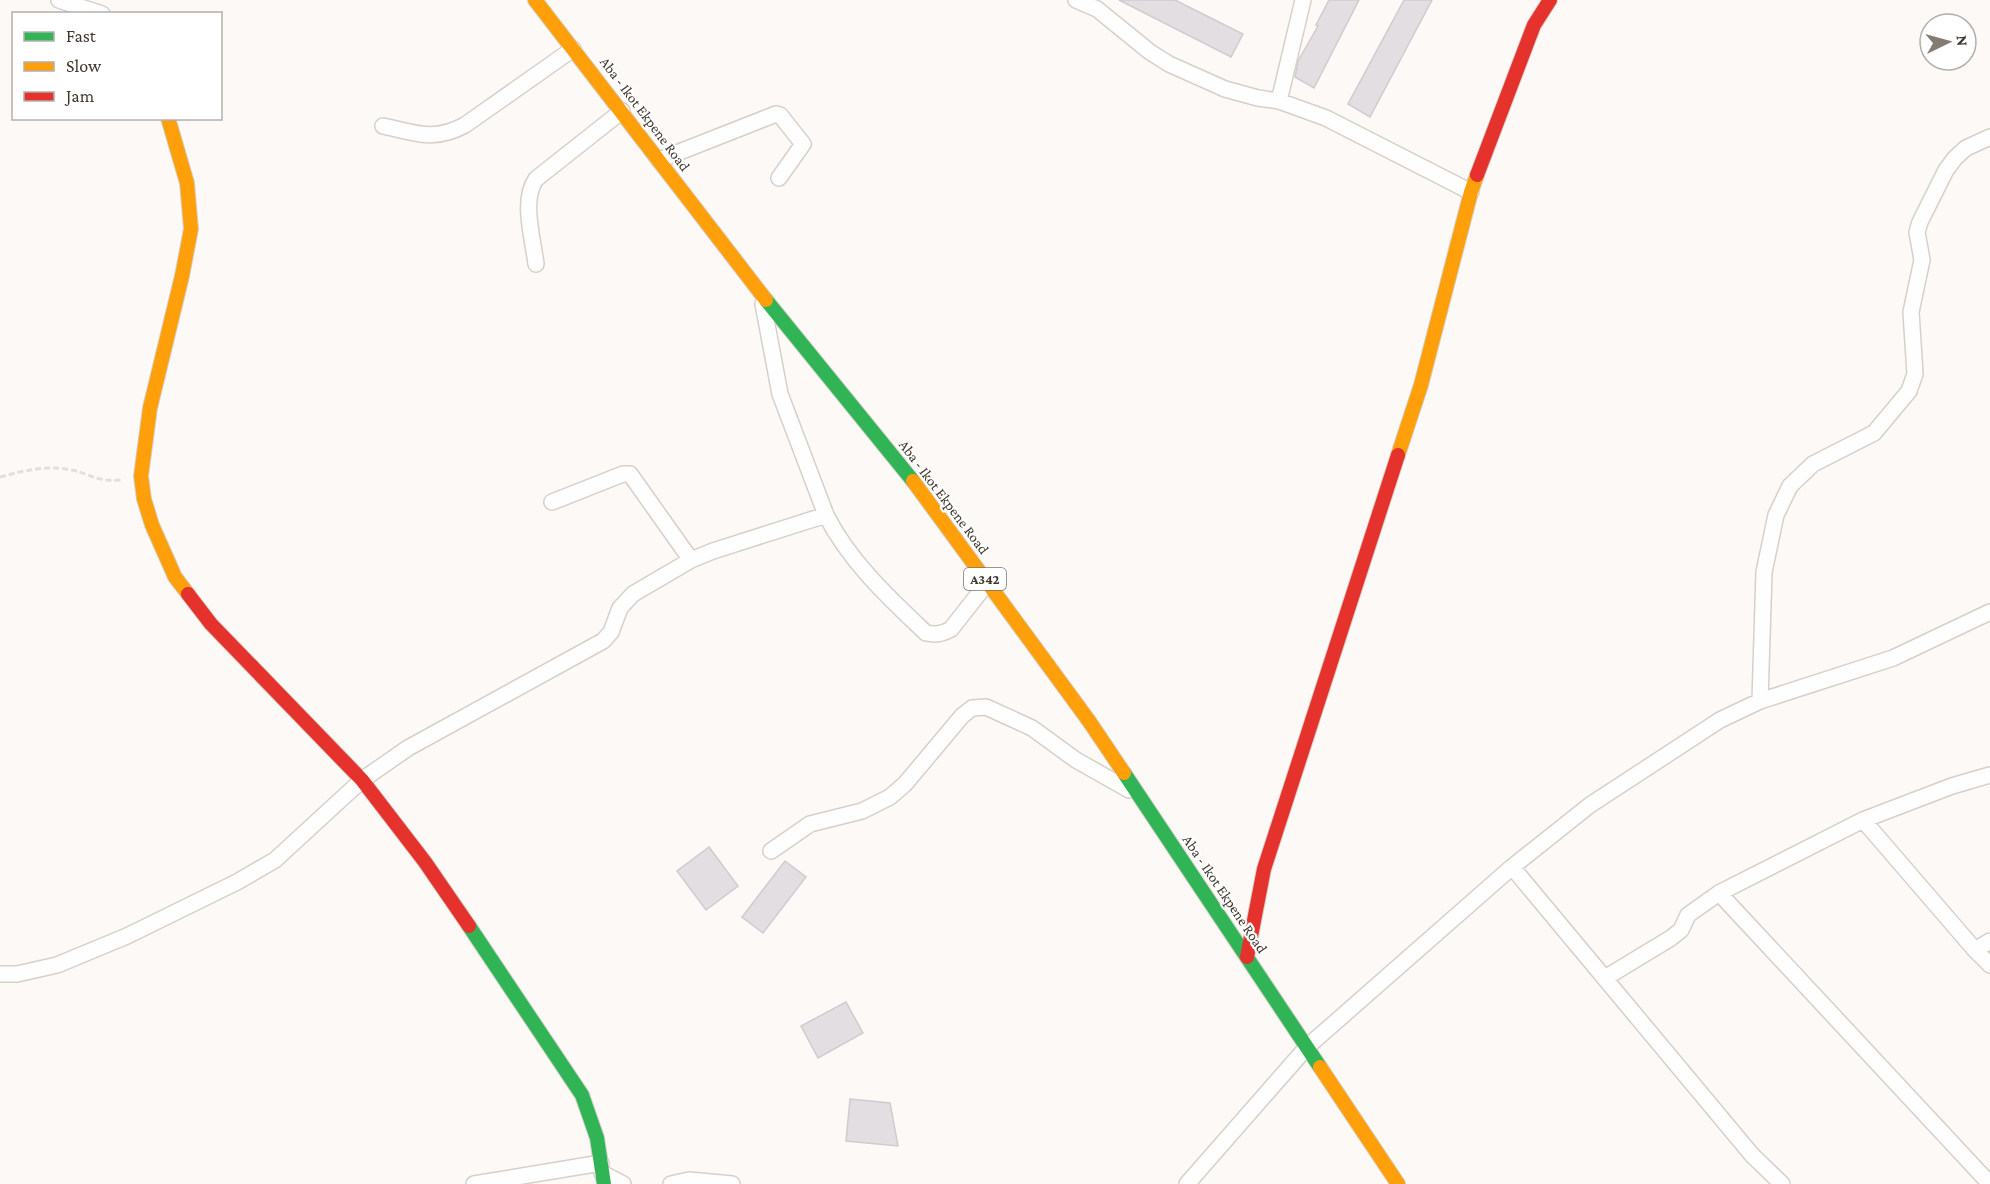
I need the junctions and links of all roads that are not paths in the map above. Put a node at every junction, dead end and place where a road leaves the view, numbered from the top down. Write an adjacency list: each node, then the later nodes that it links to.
1 (59, 0): 6 (street)
2 (535, 0): 7 (main road, Aba - Ikot Ekpene Road / A342)
3 (1076, 0): 8 (street)
4 (1303, 0): 8 (street)
5 (1550, 0): 15 (main road)
6 (96, 12)
7 (573, 49): 9 (main road, Aba - Ikot Ekpene Road / A342); 11 (street)
8 (1279, 101): 15 (street)
9 (622, 111): 13 (main road, Aba - Ikot Ekpene Road / A342); 16 (street)
10 (169, 120): 25 (main road)
11 (383, 126)
12 (1990, 137): 23 (street)
13 (659, 160): 14 (street); 17 (main road, Aba - Ikot Ekpene Road / A342)
14 (779, 178)
15 (1471, 192): 33 (main road)
16 (536, 264)
17 (760, 292): 19 (street); 21 (main road, Aba - Ikot Ekpene Road / A342)
18 (552, 502): 20 (street)
19 (826, 515): 20 (street); 21 (street)
20 (691, 560): 25 (street)
21 (987, 582): 26 (main road, Aba - Ikot Ekpene Road / A342)
22 (1990, 612): 23 (street)
23 (1760, 701): 29 (street)
24 (1990, 775): 27 (street)
25 (362, 780): 35 (street); 38 (main road)
26 (1139, 796): 28 (street); 33 (main road, Aba - Ikot Ekpene Road / A342)
27 (1863, 820): 30 (street); 32 (street)
28 (771, 850)
29 (1512, 867): 36 (street); 37 (street)
30 (1719, 893): 36 (street); 46 (street)
31 (1990, 940): 32 (street)
32 (1975, 950): 34 (street)
33 (1247, 957): 37 (main road, Aba - Ikot Ekpene Road / A342)
34 (1990, 965)
35 (0, 974)
36 (1605, 978): 45 (street)
37 (1307, 1047): 43 (street); 44 (main road, Aba - Ikot Ekpene Road / A342)
38 (602, 1173): 39 (street); 40 (street)
39 (474, 1184)
40 (623, 1184)
41 (671, 1184): 42 (street)
42 (732, 1184)
43 (1187, 1184)
44 (1398, 1184)
45 (1782, 1184)
46 (1990, 1184)

